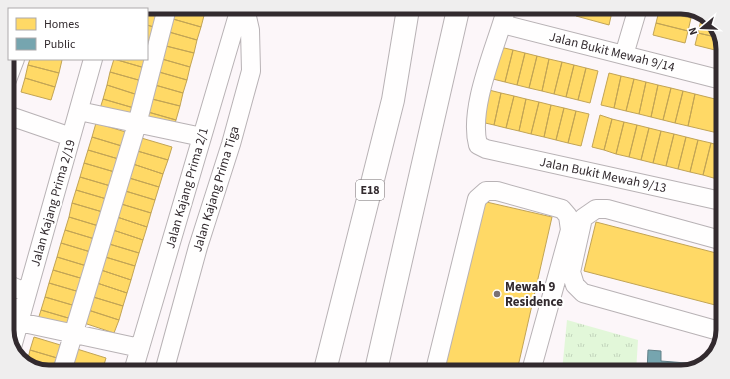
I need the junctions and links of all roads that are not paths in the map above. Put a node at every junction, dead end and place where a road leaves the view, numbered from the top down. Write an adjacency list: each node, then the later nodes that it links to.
1 (165, 14): 13 (street)
2 (238, 14): 15 (street, Jalan Kajang Prima 2/1)
3 (246, 14): 27 (street, Jalan Kajang Prima Tiga)
4 (407, 14): 28 (highway, E18)
5 (457, 14): 29 (highway)
6 (636, 14): 8 (street)
7 (504, 17): 8 (street, Jalan Bukit Mewah 9/14); 16 (street, Jalan Bukit Mewah 9/13)
8 (624, 56): 10 (street, Jalan Bukit Mewah 9/14)
9 (93, 60): 11 (street, Jalan Kajang Prima 2/19)
10 (716, 79)
11 (79, 111): 13 (street); 14 (street, Jalan Kajang Prima 2/19)
12 (14, 117): 14 (street)
13 (137, 124): 15 (street); 22 (street)
14 (71, 137): 19 (street, Jalan Kajang Prima 2/19)
15 (202, 137): 24 (street, Jalan Kajang Prima 2/1)
16 (716, 200)
17 (716, 239): 21 (street)
18 (14, 287): 19 (street)
19 (27, 293): 20 (street, Jalan Kajang Prima 2/19)
20 (19, 322): 22 (street); 23 (street, Jalan Kajang Prima 2/19)
21 (716, 330)
22 (72, 334): 24 (street); 25 (street)
23 (15, 337)
24 (140, 348): 26 (street, Jalan Kajang Prima 2/1)
25 (64, 365)
26 (135, 365)
27 (166, 365)
28 (326, 365)
29 (377, 365)
30 (436, 365): 31 (street)
31 (533, 365)

